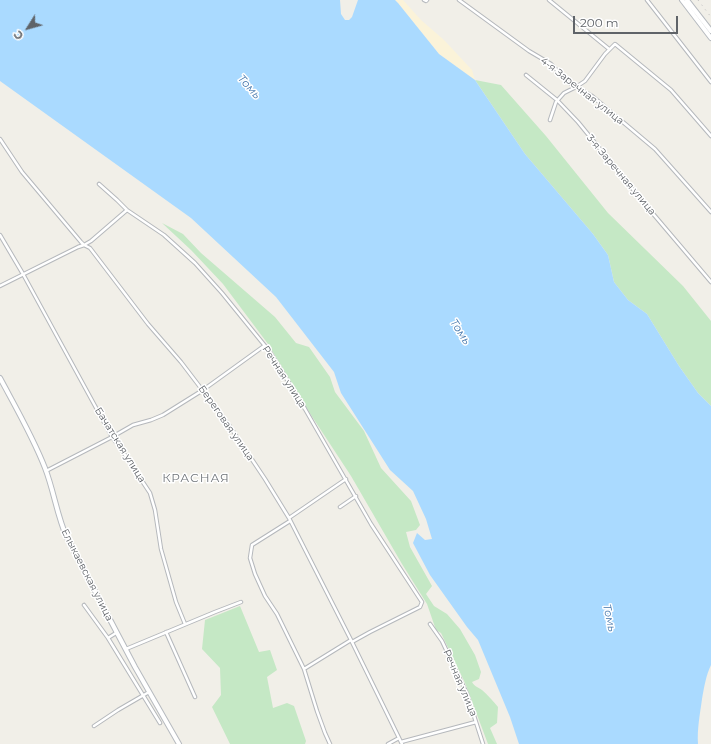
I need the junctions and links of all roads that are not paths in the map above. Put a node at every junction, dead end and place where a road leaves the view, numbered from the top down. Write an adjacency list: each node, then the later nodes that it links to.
1 (424, 0): 2 (street)
2 (427, 0)
3 (459, 0): 13 (street, 4-я Заречная улица)
4 (549, 0): 10 (street)
5 (647, 0): 12 (street)
6 (682, 0): 9 (street)
7 (686, 0): 8 (street)
8 (711, 32)
9 (711, 38)
10 (610, 49): 13 (street); 16 (street)
11 (526, 75): 14 (street, 3-я Заречная улица)
12 (711, 82)
13 (576, 87): 14 (street); 20 (street, 4-я Заречная улица)
14 (557, 100): 15 (street); 24 (street, 3-я Заречная улица)
15 (550, 120)
16 (711, 136)
17 (0, 139): 22 (street, Береговая улица)
18 (99, 184): 19 (street, Речная улица)
19 (126, 210): 22 (street); 26 (street, Речная улица)
20 (711, 212)
21 (0, 235): 23 (street, Бачатская улица)
22 (84, 245): 23 (street); 28 (street, Береговая улица)
23 (23, 274): 25 (street); 29 (street, Бачатская улица)
24 (711, 282)
25 (0, 286)
26 (264, 346): 28 (street); 31 (street, Речная улица)
27 (0, 378): 30 (street, Елыкаевская улица)
28 (203, 390): 29 (street); 34 (street, Береговая улица)
29 (112, 437): 30 (street); 37 (street, Бачатская улица)
30 (46, 471): 40 (street, Елыкаевская улица)
31 (346, 479): 32 (street, Речная улица); 34 (street)
32 (356, 496): 33 (street); 42 (street, Речная улица)
33 (340, 507)
34 (290, 520): 42 (street, Береговая улица); 44 (street)
35 (241, 602): 37 (street)
36 (84, 605): 41 (street)
37 (185, 624): 39 (street)
38 (430, 624): 48 (street, Речная улица)
39 (166, 632): 43 (street); 47 (street)
40 (116, 633): 41 (street); 43 (street, Елыкаевская улица)
41 (108, 638): 46 (street)
42 (351, 641): 44 (street); 51 (street, Береговая улица)
43 (125, 649): 45 (street, Елыкаевская улица)
44 (304, 669): 54 (street)
45 (149, 692): 46 (street); 53 (street, Елыкаевская улица)
46 (143, 695): 49 (street); 50 (street)
47 (195, 697)
48 (476, 722): 52 (street, Береговая улица); 56 (street, Речная улица)
49 (160, 723)
50 (94, 726)
51 (399, 738): 52 (street, Береговая улица); 55 (street)
52 (402, 743)
53 (179, 744)
54 (330, 744)
55 (388, 744)
56 (483, 744)

